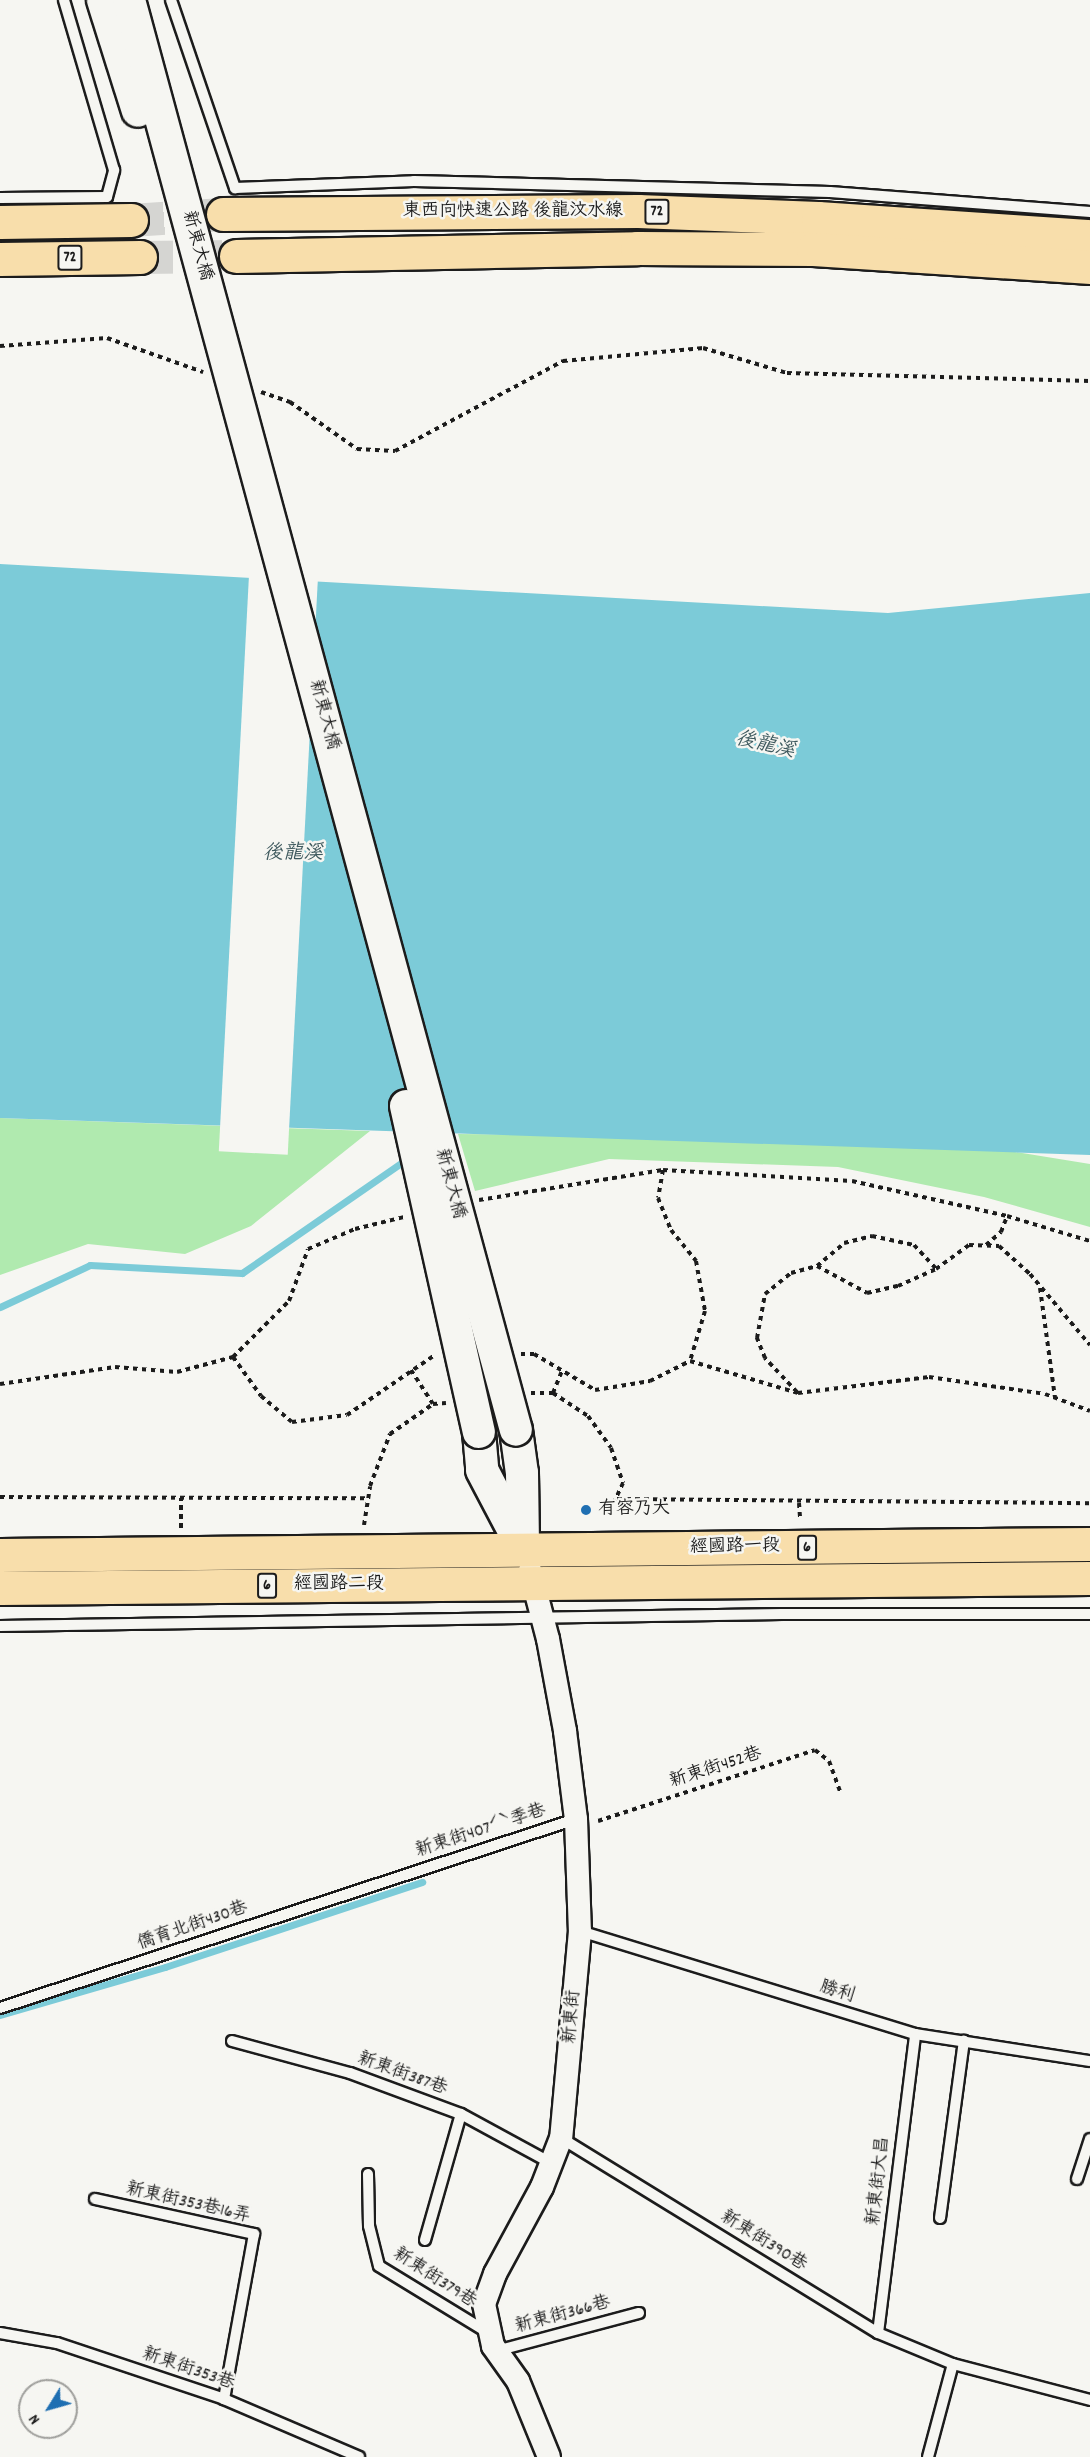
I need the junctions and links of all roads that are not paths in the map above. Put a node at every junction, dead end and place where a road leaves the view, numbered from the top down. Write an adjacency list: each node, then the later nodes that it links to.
1 (64, 0): 5 (lane)
2 (103, 0): 16 (street, 新東大橋, bridge)
3 (129, 0): 16 (street, 新東大橋, bridge)
4 (171, 0): 6 (lane)
5 (0, 198)
6 (1090, 212)
7 (222, 214): 10 (main road, 東西向快速公路 後龍汶水線 / 72)
8 (131, 220): 9 (main road, 72)
9 (0, 222)
10 (1090, 236)
11 (236, 256): 14 (main road, 東西向快速公路 後龍汶水線 / 72)
12 (140, 257): 13 (main road, 72)
13 (0, 259)
14 (1090, 267)
15 (1090, 1544): 16 (main road, 經國路一段 / 6)
16 (523, 1548): 17 (main road, 經國路二段 / 6); 19 (street, 新東街)
17 (0, 1555)
18 (1090, 1578): 19 (main road, 經國路一段 / 6)
19 (534, 1584): 20 (main road, 經國路二段 / 6); 22 (street, 新東街)
20 (0, 1588)
21 (1090, 1614): 22 (lane)
22 (542, 1618): 23 (lane); 24 (street, 新東街)
23 (0, 1626)
24 (576, 1823): 25 (lane, 新東街407ˊˋ季巷); 26 (street, 新東街)
25 (395, 1877): 27 (lane, 僑育北街430巷)
26 (580, 1930): 28 (lane, 勝利); 33 (street, 新東街)
27 (0, 2008)
28 (915, 2034): 30 (lane, 勝利); 42 (lane, 新東街大昌)
29 (232, 2041): 32 (lane, 新東街387巷)
30 (964, 2042): 31 (lane, 勝利); 39 (lane)
31 (1090, 2061)
32 (462, 2115): 35 (lane, 新東街387巷); 40 (lane)
33 (561, 2138): 35 (street, 新東街); 42 (lane, 新東街390巷)
34 (1090, 2139): 37 (lane)
35 (551, 2163): 44 (street, 新東街)
36 (368, 2174): 44 (lane, 新東街379巷)
37 (1077, 2179)
38 (95, 2199): 46 (lane, 新東街353巷16弄)
39 (940, 2218)
40 (425, 2240)
41 (639, 2313): 44 (lane, 新東街366巷)
42 (878, 2332): 45 (lane, 新東街390巷)
43 (0, 2333): 46 (lane, 新東街353巷)
44 (492, 2342): 49 (street, 新東街)
45 (953, 2364): 47 (lane); 50 (lane)
46 (224, 2399): 48 (lane, 新東街353巷)
47 (1090, 2400)
48 (359, 2457)
49 (549, 2457)
50 (928, 2457)

